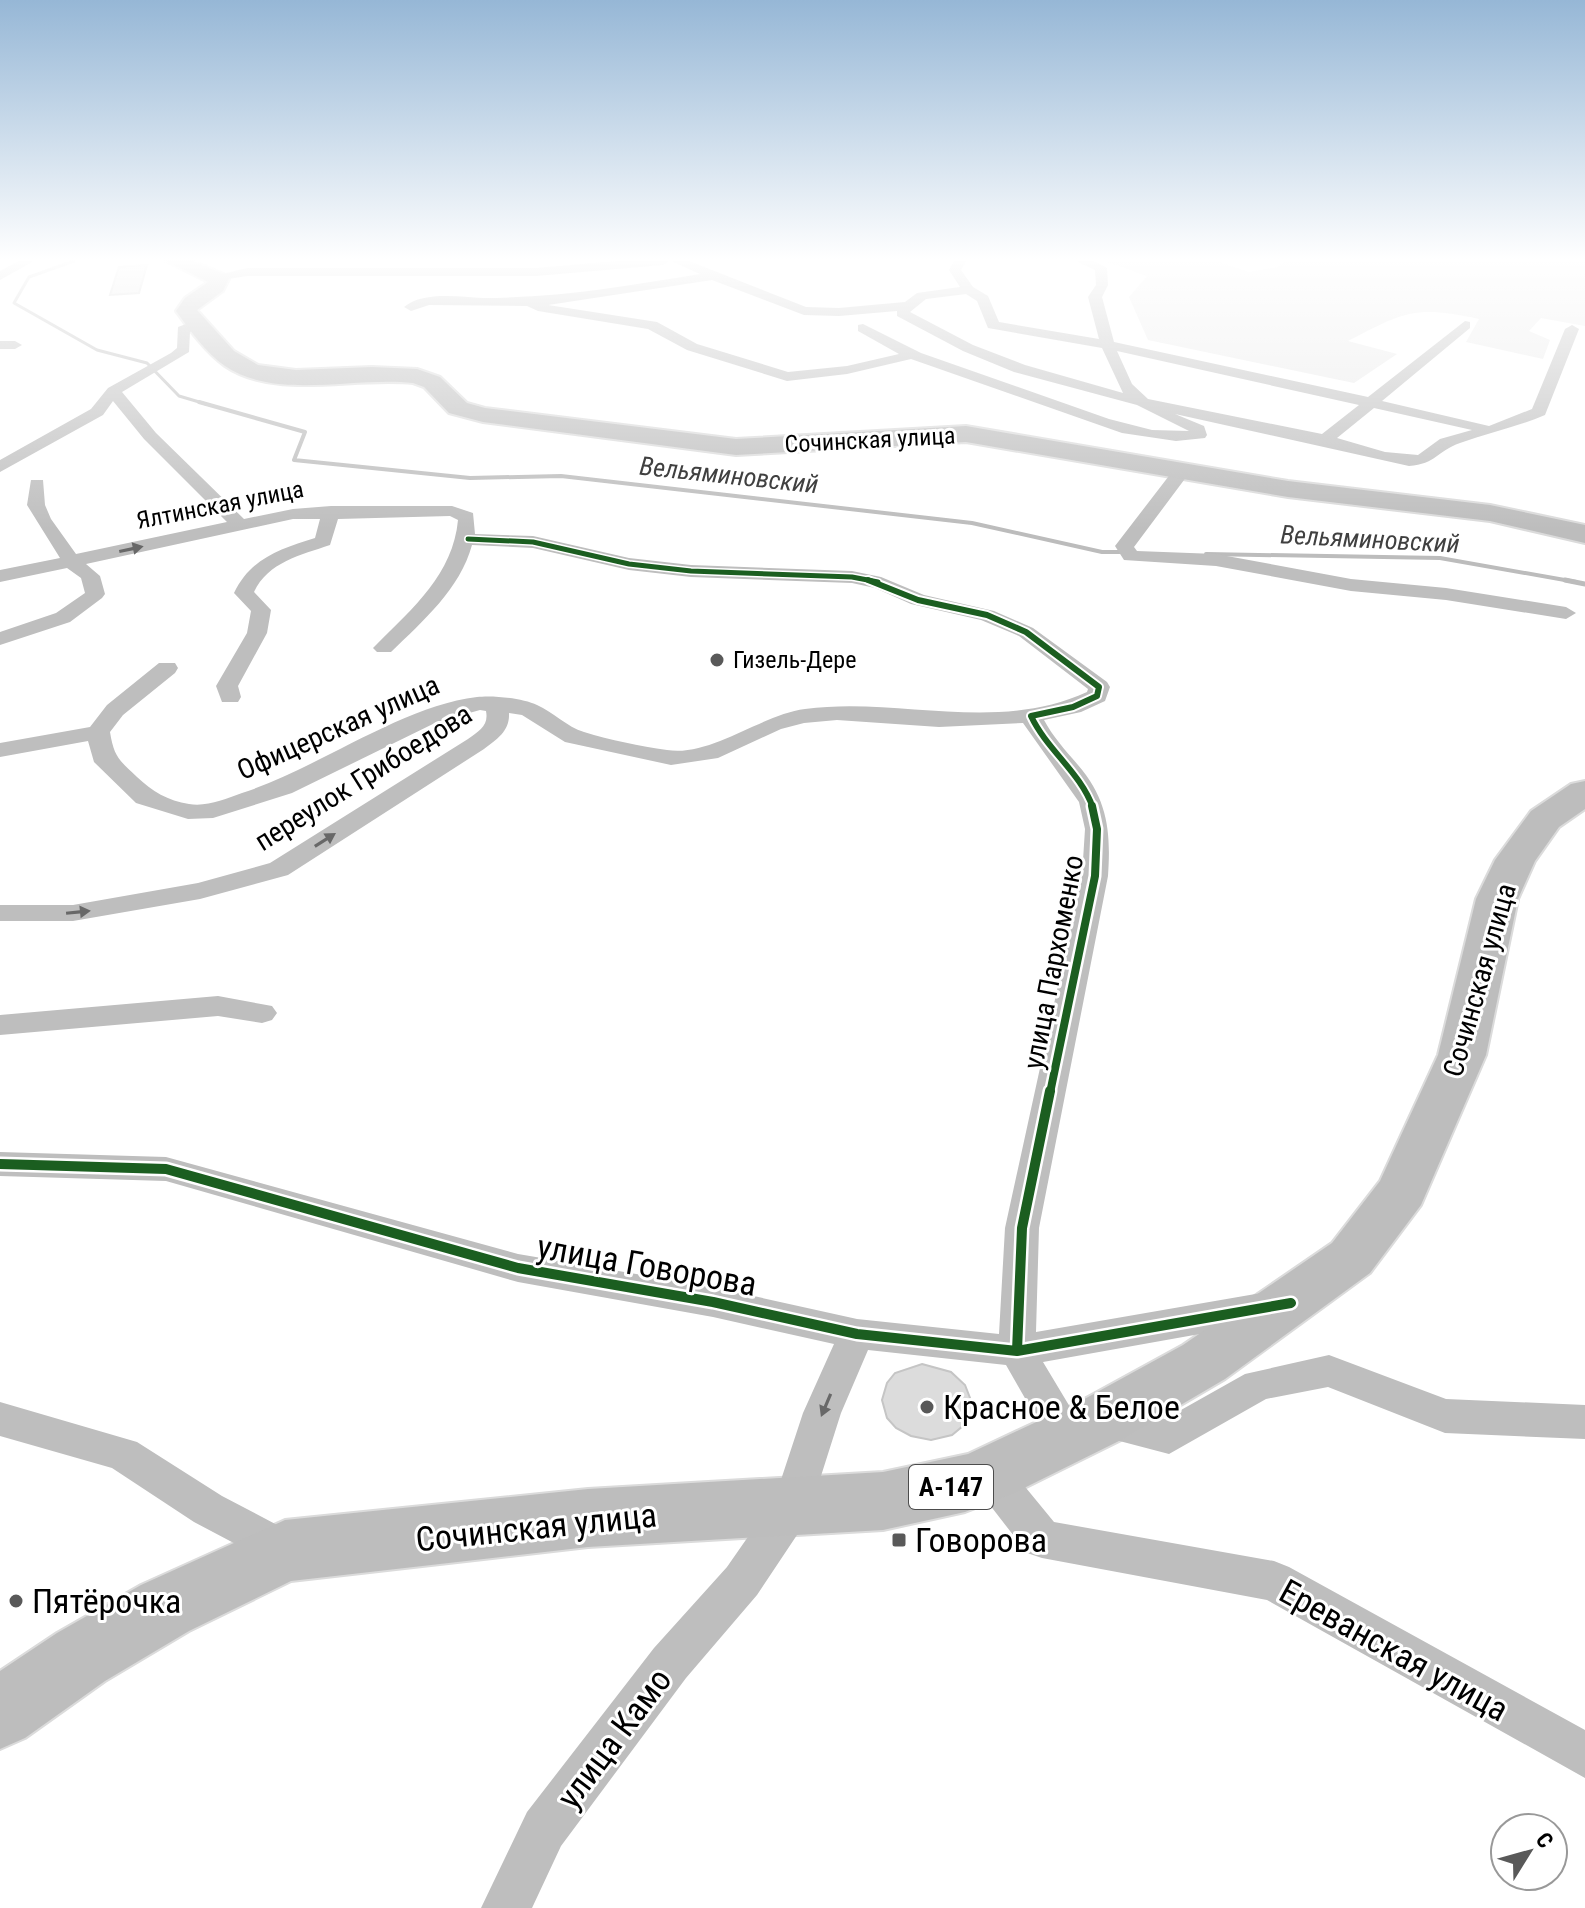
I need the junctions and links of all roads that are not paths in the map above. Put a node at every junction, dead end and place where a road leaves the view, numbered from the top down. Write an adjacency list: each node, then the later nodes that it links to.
1 (182, 350): 11 (street)
2 (222, 350): 17 (highway, Сочинская улица)
3 (702, 350): 10 (street)
4 (900, 350): 10 (street)
5 (973, 350): 13 (street)
6 (1110, 350): 13 (street)
7 (1131, 350): 12 (street)
8 (1434, 350): 12 (street)
9 (1564, 350): 14 (street)
10 (911, 355): 13 (street)
11 (113, 391): 16 (street); 20 (street)
12 (1370, 402): 14 (street); 15 (street)
13 (1144, 403): 15 (street)
14 (1494, 430): 15 (street)
15 (1325, 440)
16 (0, 467)
17 (1181, 472): 21 (highway, Сочинская улица); 25 (street)
18 (37, 484): 23 (street)
19 (331, 511): 20 (street, Ялтинская улица); 22 (street, Ялтинская улица); 29 (street)
20 (240, 525): 23 (street, Ялтинская улица, one-way to 20)
21 (1585, 534)
22 (468, 539): 27 (street); 31 (street)
23 (72, 562): 24 (street, Ялтинская улица); 26 (street)
24 (0, 576)
25 (1566, 613)
26 (0, 639)
27 (384, 648)
28 (167, 668): 32 (street)
29 (230, 697)
30 (496, 706): 31 (street); 32 (street, Офицерская улица); 35 (street, переулок Грибоедова, one-way to 30)
31 (1031, 716): 41 (street, улица Пархоменко)
32 (98, 732): 33 (street)
33 (0, 750)
34 (1585, 792): 39 (highway, Сочинская улица / А-147)
35 (0, 913)
36 (262, 1013): 37 (street)
37 (0, 1025)
38 (0, 1164): 40 (street, улица Говорова)
39 (1291, 1303): 41 (street, улица Говорова); 44 (highway, Сочинская улица / А-147)
40 (857, 1334): 41 (street, улица Говорова); 46 (street, улица Камо, one-way to 46)
41 (1017, 1351): 44 (street)
42 (0, 1419): 47 (street)
43 (1585, 1422): 44 (street)
44 (1084, 1429): 45 (highway, Сочинская улица / А-147)
45 (990, 1474): 46 (highway, Сочинская улица / А-147); 49 (street, Ереванская улица)
46 (793, 1507): 47 (highway, Сочинская улица / А-147); 50 (street, улица Камо)
47 (285, 1551): 48 (highway, Сочинская улица / А-147)
48 (0, 1713)
49 (1585, 1755)
50 (506, 1908)

